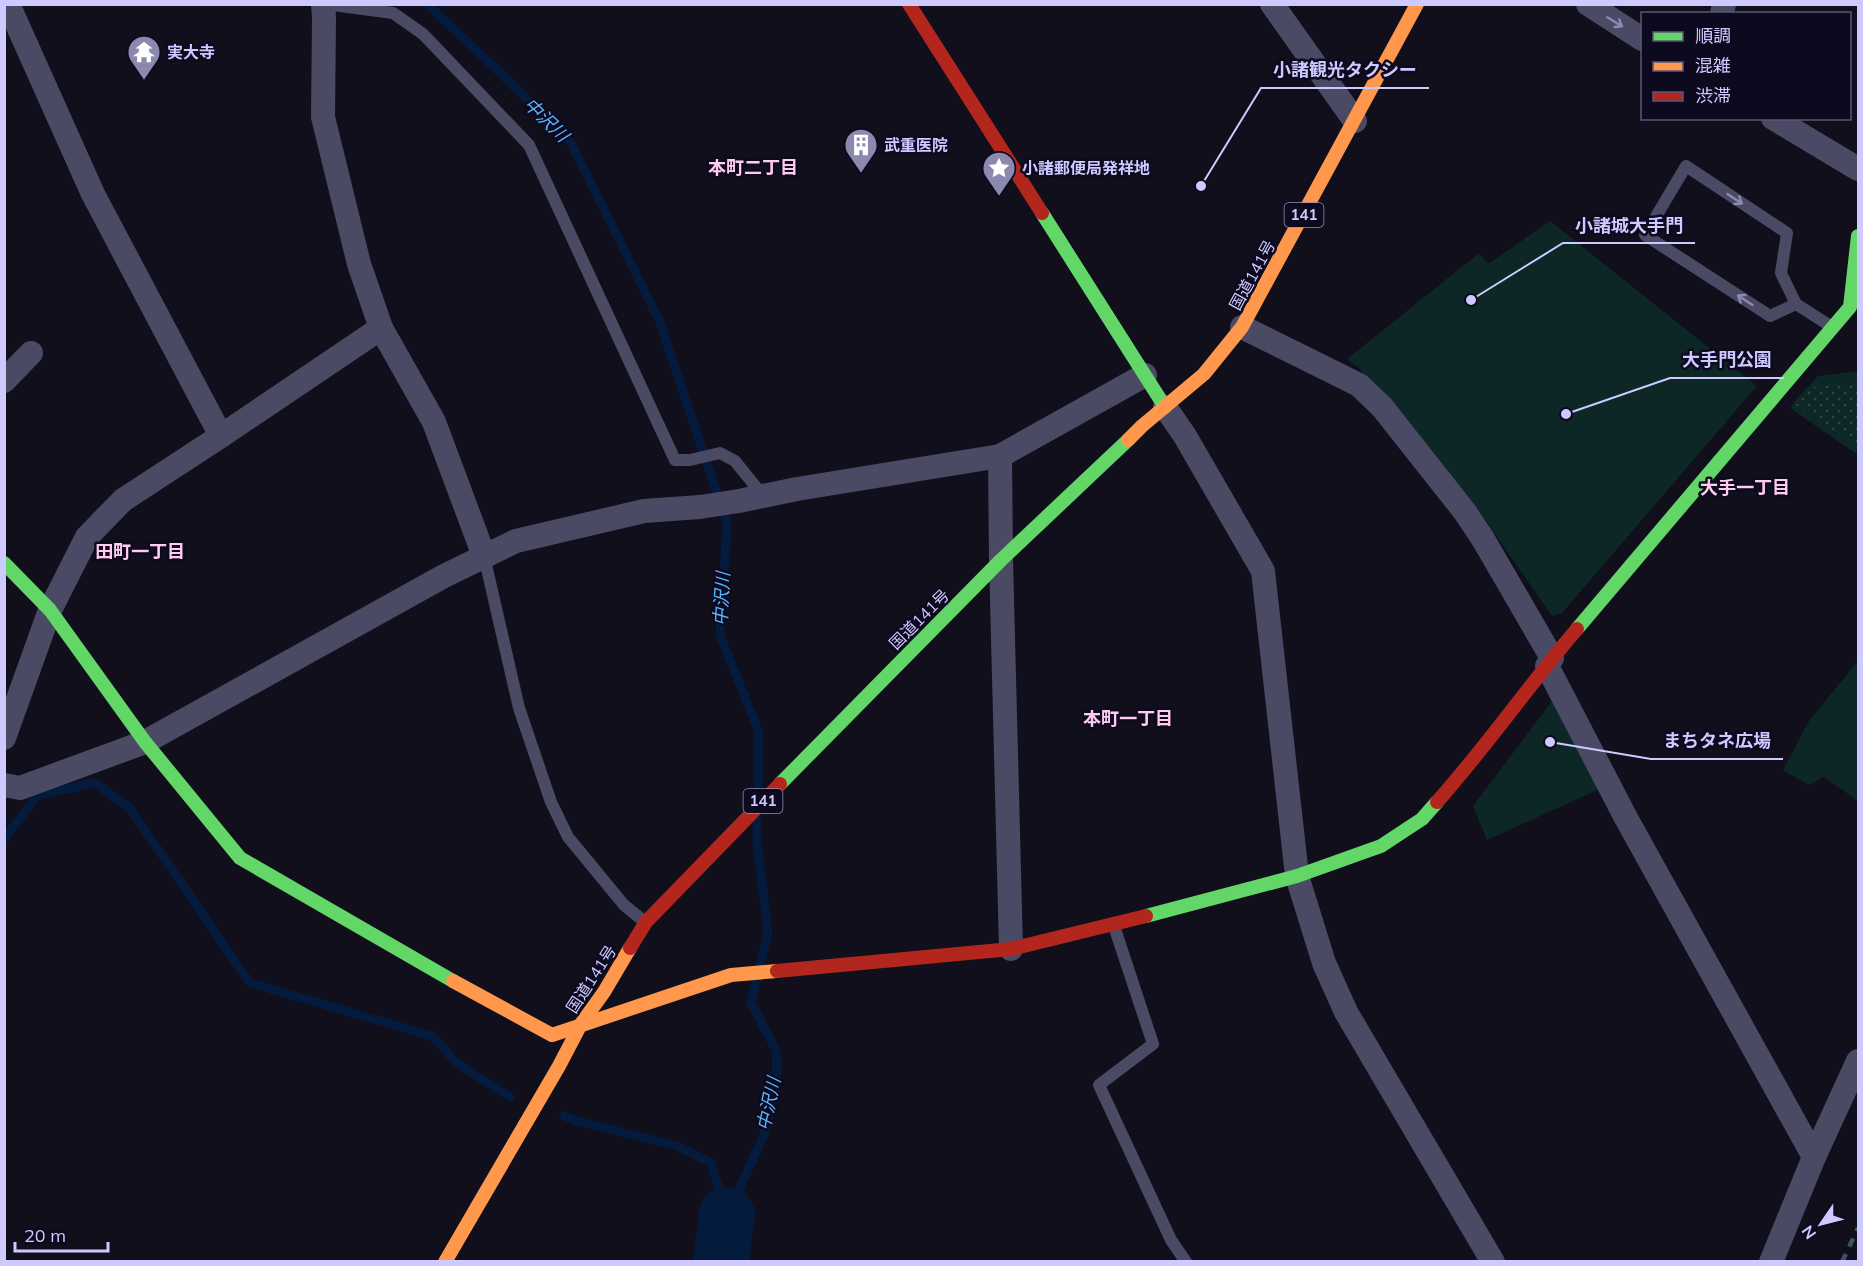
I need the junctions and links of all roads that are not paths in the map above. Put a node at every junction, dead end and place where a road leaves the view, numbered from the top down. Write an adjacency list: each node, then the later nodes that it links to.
1 (8, 4): 21 (street)
2 (324, 4): 15 (street); 23 (lane)
3 (909, 4): 18 (main road)
4 (1272, 4): 9 (street)
5 (1417, 4): 9 (main road, 国道141号 / 141)
6 (1588, 4): 7 (street, one-way to 7)
7 (1641, 38)
8 (1776, 120): 10 (street)
9 (1355, 121): 14 (main road, 国道141号 / 141)
10 (1858, 169)
11 (1858, 236): 12 (main road)
12 (1854, 301): 16 (main road)
13 (1796, 304): 13 (lane, one-way to 13); 16 (lane)
14 (1242, 327): 20 (main road, 国道141号 / 141); 28 (street)
15 (381, 328): 21 (street); 24 (street)
16 (1833, 328): 28 (main road)
17 (31, 353): 19 (street)
18 (1145, 375): 20 (main road); 22 (street)
19 (4, 381)
20 (1165, 407): 25 (main road, 国道141号 / 141); 32 (street)
21 (221, 436): 27 (street)
22 (1000, 456): 23 (street); 25 (street)
23 (764, 496): 24 (street)
24 (484, 556): 30 (street); 33 (lane)
25 (1001, 560): 33 (main road, 国道141号 / 141); 35 (street)
26 (4, 563): 27 (main road)
27 (50, 610): 29 (street); 30 (main road)
28 (1550, 662): 32 (main road); 38 (street)
29 (4, 738)
30 (145, 742): 31 (street); 36 (main road)
31 (4, 785)
32 (1297, 876): 34 (main road); 41 (street)
33 (646, 922): 36 (main road, 国道141号 / 141)
34 (1113, 925): 35 (main road); 40 (lane)
35 (1011, 949): 36 (main road)
36 (581, 1024): 39 (main road, 国道141号 / 141)
37 (1858, 1061): 38 (street)
38 (1814, 1157): 42 (street)
39 (445, 1262)
40 (1186, 1262)
41 (1493, 1262)
42 (1771, 1262)

